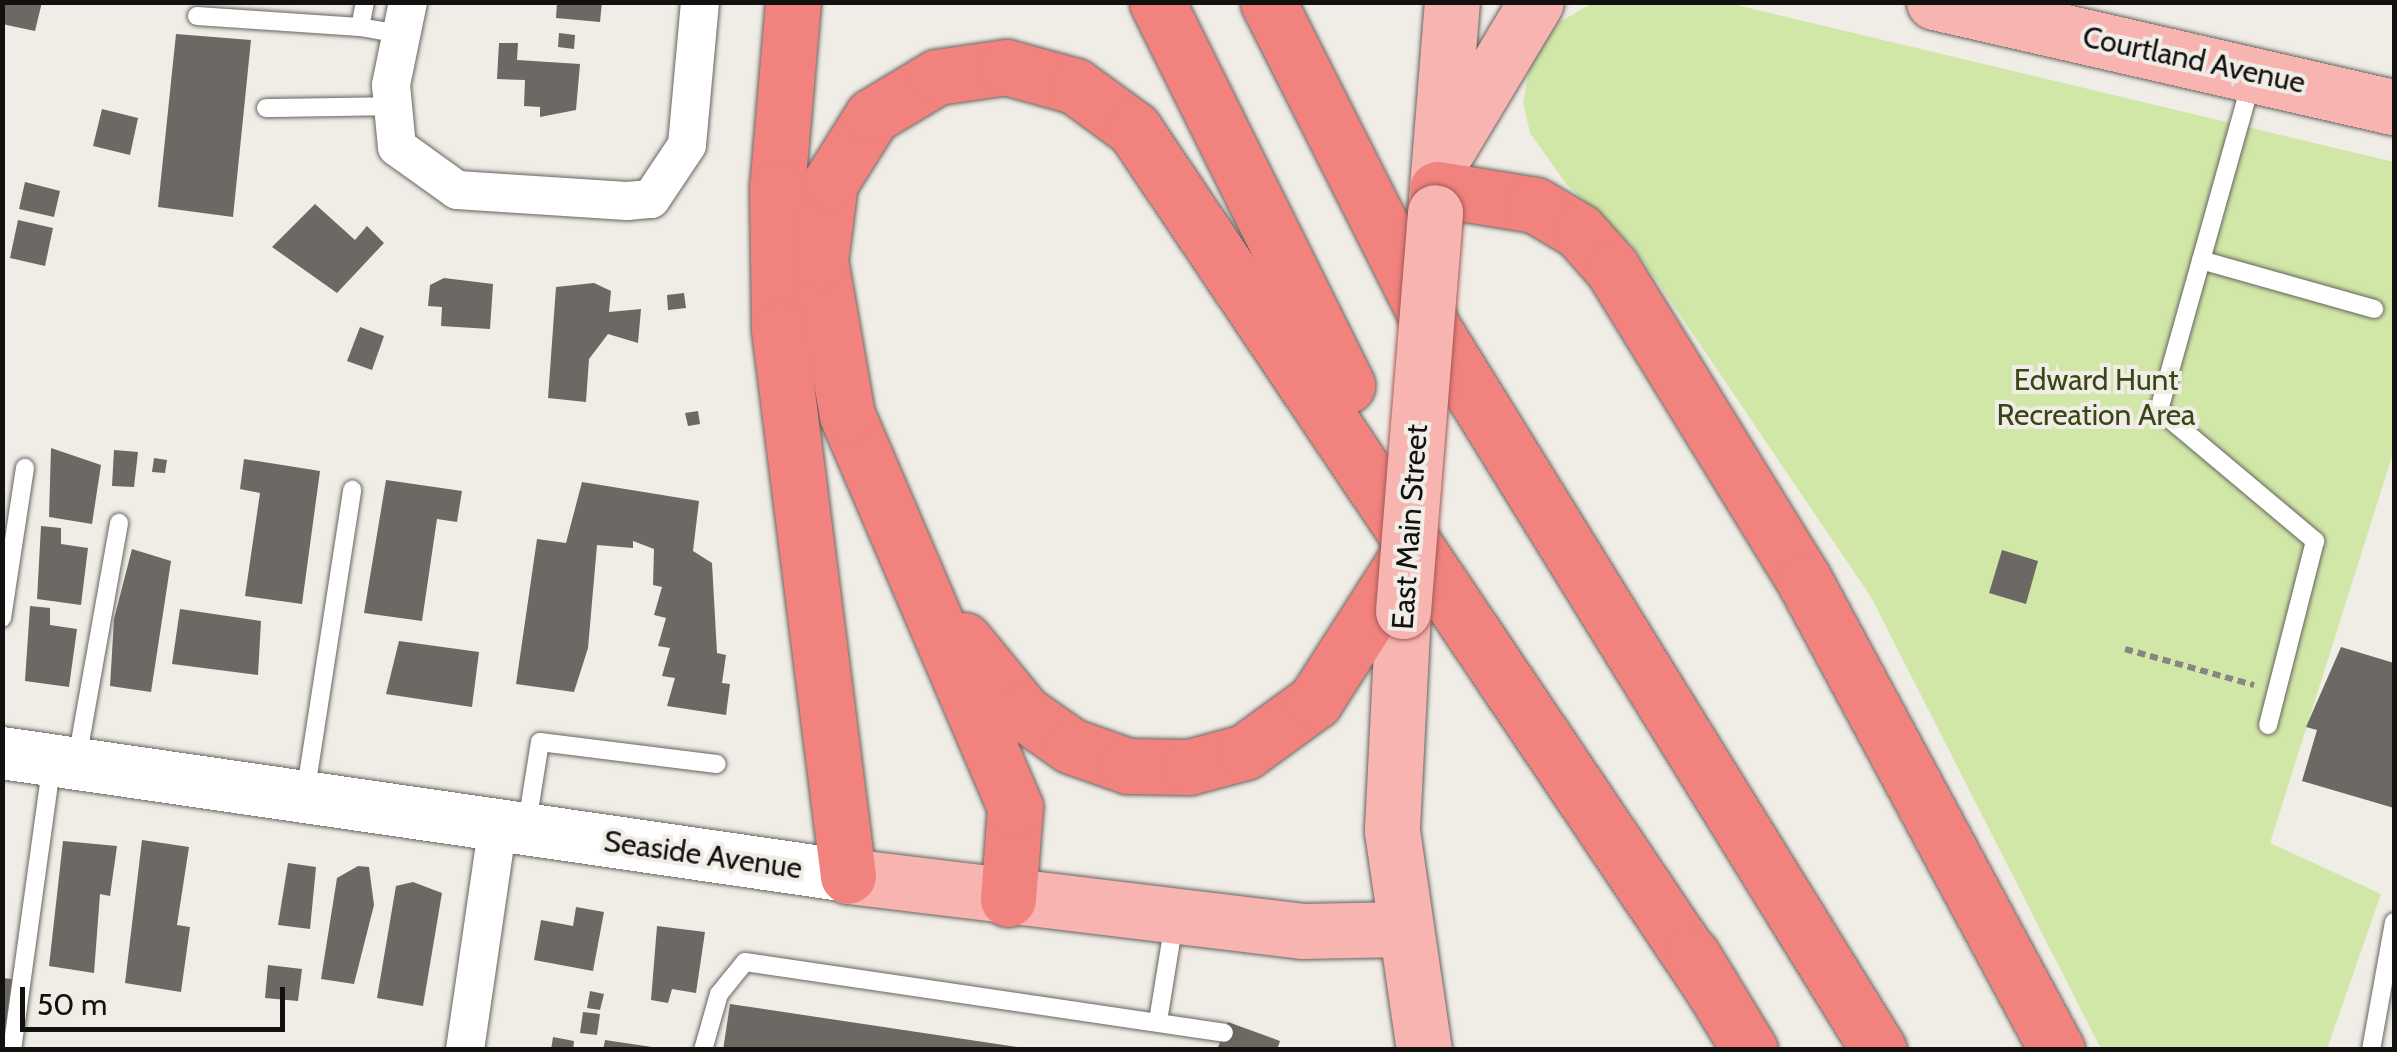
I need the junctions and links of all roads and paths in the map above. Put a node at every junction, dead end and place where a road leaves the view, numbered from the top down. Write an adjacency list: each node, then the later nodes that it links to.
1 (365, 2): 11 (lane)
2 (700, 2): 13 (street)
3 (792, 2): 32 (highway)
4 (1157, 2): 37 (highway)
5 (1268, 2): 45 (highway)
6 (1452, 2): 16 (main road, East Main Street)
7 (1536, 2): 16 (main road)
8 (1934, 2): 12 (main road, Courtland Avenue)
9 (197, 16): 11 (lane)
10 (404, 18): 11 (lane); 13 (street)
11 (360, 26)
12 (2254, 74): 14 (main road, Courtland Avenue); 17 (lane)
13 (392, 106): 15 (lane)
14 (2394, 107)
15 (266, 108)
16 (1437, 189): 23 (main road, East Main Street, bridge); 46 (highway)
17 (2202, 260): 18 (lane); 26 (lane)
18 (2374, 309)
19 (25, 468): 24 (lane)
20 (352, 490): 30 (lane)
21 (119, 523): 28 (lane)
22 (891, 523): 23 (highway); 33 (highway); 37 (highway)
23 (1405, 585): 36 (main road, East Main Street)
24 (2, 618)
25 (2125, 649): 26 (path)
26 (2277, 690): 27 (lane)
27 (2268, 725)
28 (44, 759): 30 (main road, Seaside Avenue); 40 (lane)
29 (717, 764): 31 (lane)
30 (305, 795): 31 (main road, Seaside Avenue)
31 (512, 827): 32 (main road, Seaside Avenue); 41 (street)
32 (848, 876): 33 (main road, Seaside Avenue)
33 (1008, 899): 34 (main road, Seaside Avenue)
34 (1175, 917): 36 (main road, Seaside Avenue); 38 (lane)
35 (2394, 922): 47 (lane)
36 (1406, 929): 43 (main road, East Main Street)
37 (1711, 986): 44 (highway)
38 (1158, 1021): 39 (lane); 42 (lane)
39 (1224, 1033)
40 (12, 1050)
41 (464, 1050)
42 (703, 1050)
43 (1424, 1050)
44 (1750, 1050)
45 (1879, 1050)
46 (2057, 1050)
47 (2371, 1050)

